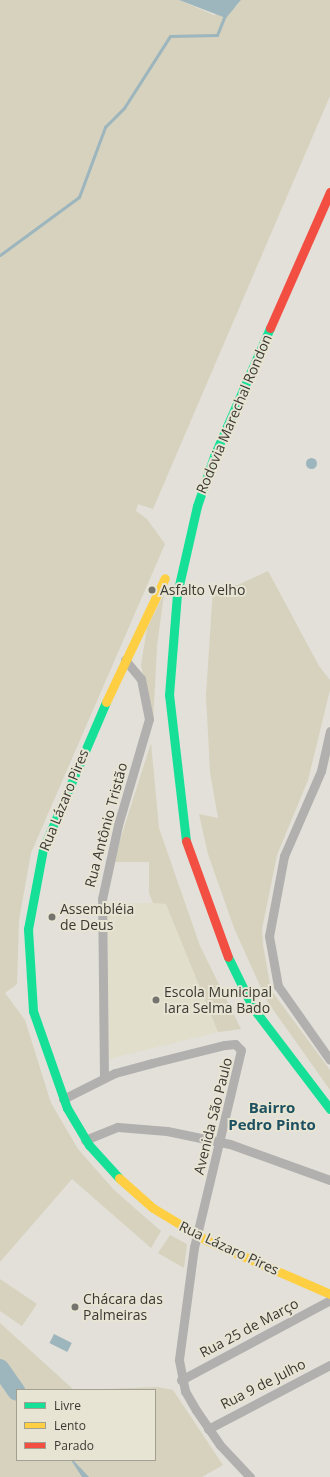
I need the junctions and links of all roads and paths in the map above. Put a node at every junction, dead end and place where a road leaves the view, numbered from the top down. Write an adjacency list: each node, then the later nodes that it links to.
1 (330, 192): 8 (main road, Rodovia Marechal Rondon)
2 (165, 578): 3 (main road, Rua Lázaro Pires)
3 (125, 660): 6 (street, Rua Antônio Tristão); 7 (main road, Rua Lázaro Pires)
4 (330, 731): 5 (street)
5 (330, 1060)
6 (104, 1078): 7 (street); 10 (street, Avenida São Paulo)
7 (63, 1099): 9 (main road, Rua Lázaro Pires)
8 (330, 1108)
9 (85, 1140): 10 (street); 12 (main road, Rua Lázaro Pires)
10 (222, 1142): 11 (street); 12 (street, Avenida São Paulo)
11 (330, 1180)
12 (197, 1235): 13 (main road, Rua Lázaro Pires); 16 (street, Avenida São Paulo)
13 (330, 1294)
14 (330, 1300): 16 (street, Rua 25 de Março)
15 (330, 1365): 17 (street, Rua 9 de Julho)
16 (181, 1380): 17 (street)
17 (208, 1429): 18 (street)
18 (250, 1477)

